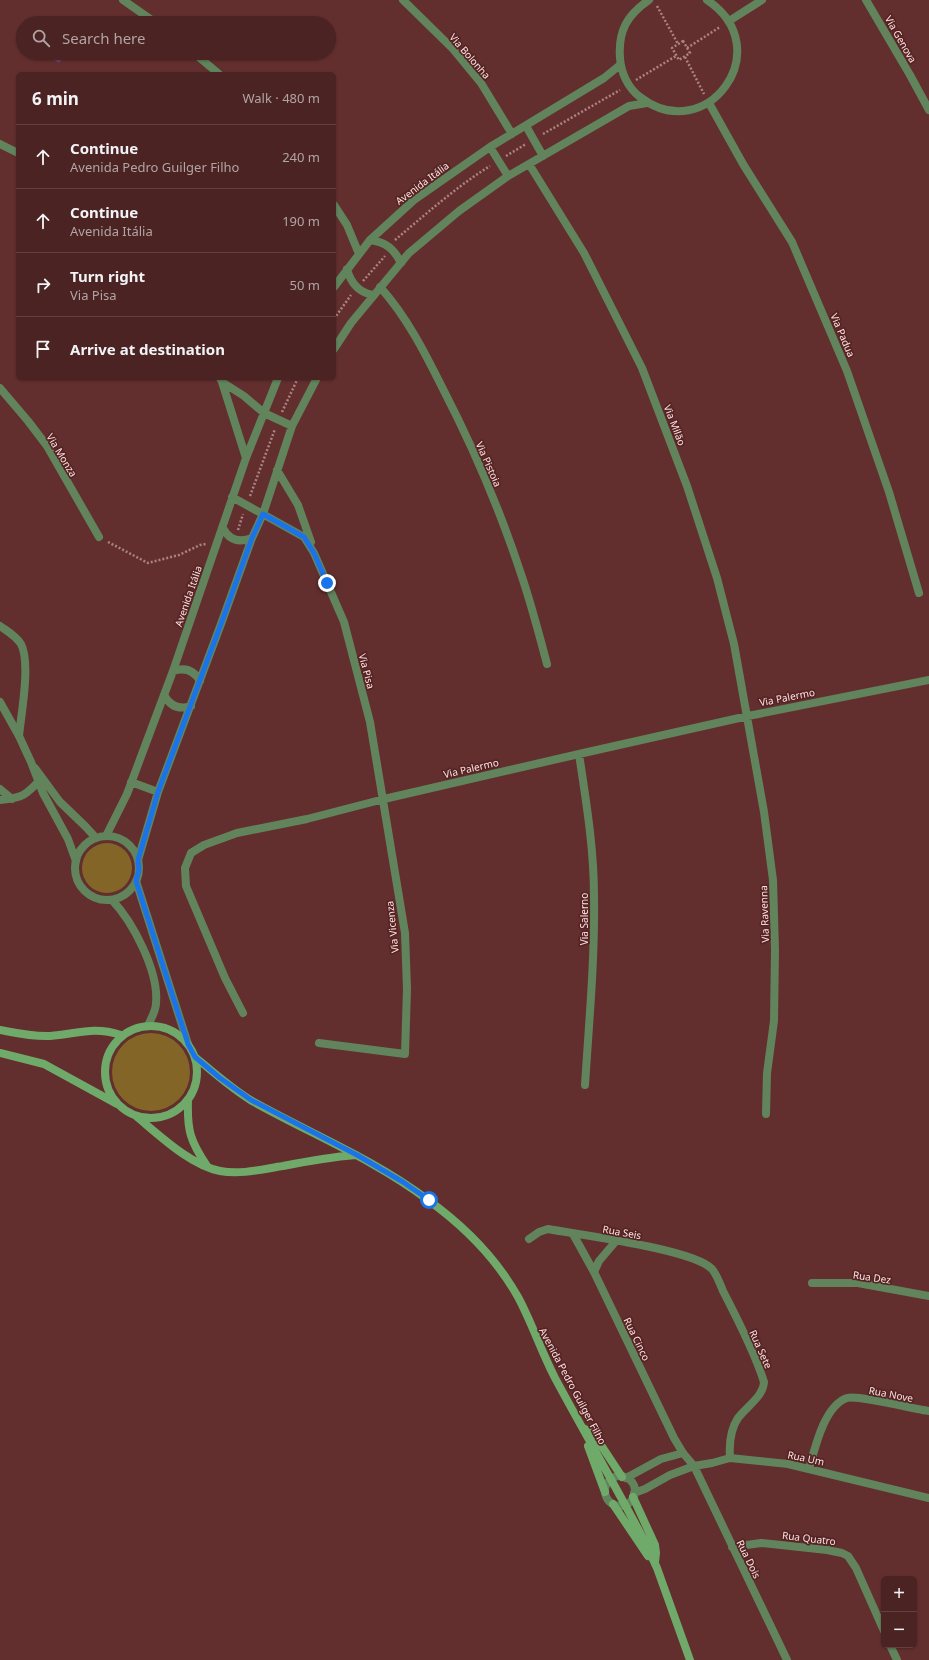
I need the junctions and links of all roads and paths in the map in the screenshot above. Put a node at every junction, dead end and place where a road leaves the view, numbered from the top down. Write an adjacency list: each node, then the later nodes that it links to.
1 (123, 0): 8 (street)
2 (403, 0): 20 (street, Via Bolonha)
3 (649, 0): 14 (street)
4 (654, 0): 10 (path)
5 (707, 0): 9 (street)
6 (762, 0): 9 (street)
7 (866, 0): 18 (street, Via Genova)
8 (146, 16)
9 (729, 21): 11 (path); 17 (street)
10 (678, 44): 11 (path); 12 (path)
11 (687, 48): 12 (path)
12 (685, 56): 17 (path)
13 (202, 60): 15 (street)
14 (620, 65): 16 (street); 19 (street, Avenida Itália)
15 (217, 72)
16 (647, 103): 17 (street); 24 (street)
17 (709, 103): 55 (street, Via Padua)
18 (929, 110)
19 (526, 126): 20 (street, Avenida Itália); 24 (street)
20 (512, 134): 22 (street, Avenida Itália)
21 (0, 144): 23 (street)
22 (490, 147): 26 (street); 28 (street, Avenida Itália)
23 (16, 152)
24 (543, 156): 25 (street)
25 (528, 164): 26 (street); 64 (street, Via Milão)
26 (508, 176): 30 (street)
27 (336, 208): 29 (street)
28 (370, 240): 29 (street, Avenida Itália); 30 (street)
29 (358, 254): 31 (street, Avenida Itália)
30 (401, 263): 33 (street)
31 (347, 269): 32 (street, Avenida Itália); 34 (street)
32 (336, 284)
33 (380, 287): 34 (street); 57 (street, Via Pistoia)
34 (374, 295): 35 (street)
35 (336, 346)
36 (221, 380): 41 (street); 44 (street)
37 (277, 380): 41 (street, Avenida Itália)
38 (297, 380): 42 (path)
39 (316, 380): 43 (street)
40 (0, 388): 50 (street, Via Monza)
41 (264, 413): 42 (street); 44 (street, Avenida Itália)
42 (278, 419): 43 (street); 47 (path)
43 (292, 426): 45 (street)
44 (246, 458): 46 (street, Avenida Itália)
45 (277, 470): 48 (street); 54 (street, Via Pisa)
46 (232, 497): 47 (street); 49 (street, Avenida Itália)
47 (246, 505): 48 (street); 52 (path)
48 (263, 514): 51 (street); 54 (street, Via Pisa)
49 (223, 528): 52 (street); 53 (street, Avenida Itália)
50 (99, 537): 53 (path)
51 (252, 538): 52 (street); 60 (street)
52 (234, 540)
53 (218, 542): 58 (street, Avenida Itália)
54 (314, 553): 72 (street, Via Pisa)
55 (918, 593)
56 (0, 626): 65 (street)
57 (547, 664)
58 (173, 671): 60 (street); 61 (street, Avenida Itália)
59 (929, 680): 64 (street, Via Palermo)
60 (200, 681): 63 (street)
61 (164, 694): 63 (street); 68 (street, Avenida Itália)
62 (0, 702): 65 (street)
63 (191, 706): 70 (street)
64 (748, 716): 66 (street, Via Palermo); 92 (street, Via Ravenna)
65 (19, 736): 67 (street)
66 (579, 754): 72 (street, Via Palermo); 88 (street, Via Salerno)
67 (41, 779): 71 (street); 75 (street); 77 (street)
68 (131, 782): 70 (street); 74 (street, Avenida Itália)
69 (0, 789): 71 (street)
70 (158, 792): 76 (street)
71 (12, 799): 73 (street)
72 (384, 799): 80 (street, Via Palermo); 84 (street, Via Vicenza)
73 (0, 800)
74 (106, 836): 75 (street); 76 (street)
75 (96, 838): 77 (street)
76 (138, 860): 78 (street, Avenida Pedro Guilger Filho)
77 (76, 861): 79 (street)
78 (136, 881): 79 (street); 85 (street, Avenida Pedro Guilger Filho)
79 (112, 900): 81 (street)
80 (243, 1013)
81 (148, 1026): 83 (main road, Avenida Pedro Guilger Filho); 85 (main road, Avenida Pedro Guilger Filho)
82 (0, 1030): 83 (main road)
83 (121, 1035): 90 (main road, Avenida Pedro Guilger Filho)
84 (320, 1043)
85 (188, 1044): 87 (main road, Avenida Pedro Guilger Filho)
86 (0, 1053): 90 (main road)
87 (195, 1057): 89 (main road, Avenida Pedro Guilger Filho); 93 (main road, Avenida Pedro Guilger Filho)
88 (585, 1085)
89 (188, 1100): 91 (main road, Avenida Pedro Guilger Filho); 94 (main road, Avenida Pedro Guilger Filho)
90 (121, 1106): 91 (main road, Avenida Pedro Guilger Filho)
91 (134, 1114): 94 (main road)
92 (766, 1114)
93 (357, 1155): 94 (main road); 103 (main road, Avenida Pedro Guilger Filho)
94 (207, 1166)
95 (573, 1234): 96 (street, Rua Seis); 97 (street, Rua Seis); 99 (street, Rua Cinco)
96 (529, 1239)
97 (616, 1241): 98 (street, Rua Seis); 99 (street)
98 (712, 1268): 105 (street, Rua Sete)
99 (594, 1272): 104 (street, Rua Cinco)
100 (812, 1283): 101 (street, Rua Dez)
101 (929, 1296)
102 (929, 1411): 107 (street, Rua Nove)
103 (581, 1425): 108 (main road); 109 (main road, Avenida Pedro Guilger Filho); 110 (main road)
104 (683, 1453): 106 (street); 108 (street)
105 (730, 1458): 106 (street, Rua Um); 107 (street, Rua Um)
106 (694, 1466): 111 (street, Rua Um); 115 (street, Rua Dois)
107 (809, 1469): 112 (street, Rua Um)
108 (624, 1477): 109 (street); 111 (street)
109 (612, 1479): 110 (street); 114 (main road, Avenida Pedro Guilger Filho)
110 (605, 1492): 113 (street)
111 (634, 1495): 114 (street); 116 (main road)
112 (929, 1498)
113 (613, 1504): 114 (street); 116 (main road)
114 (625, 1505): 116 (main road, Avenida Pedro Guilger Filho)
115 (732, 1547): 117 (street, Rua Quatro); 120 (street, Rua Dois)
116 (656, 1565): 119 (main road, Avenida Pedro Guilger Filho)
117 (881, 1624)
118 (891, 1648): 121 (street)
119 (690, 1660)
120 (787, 1660)
121 (897, 1660)

